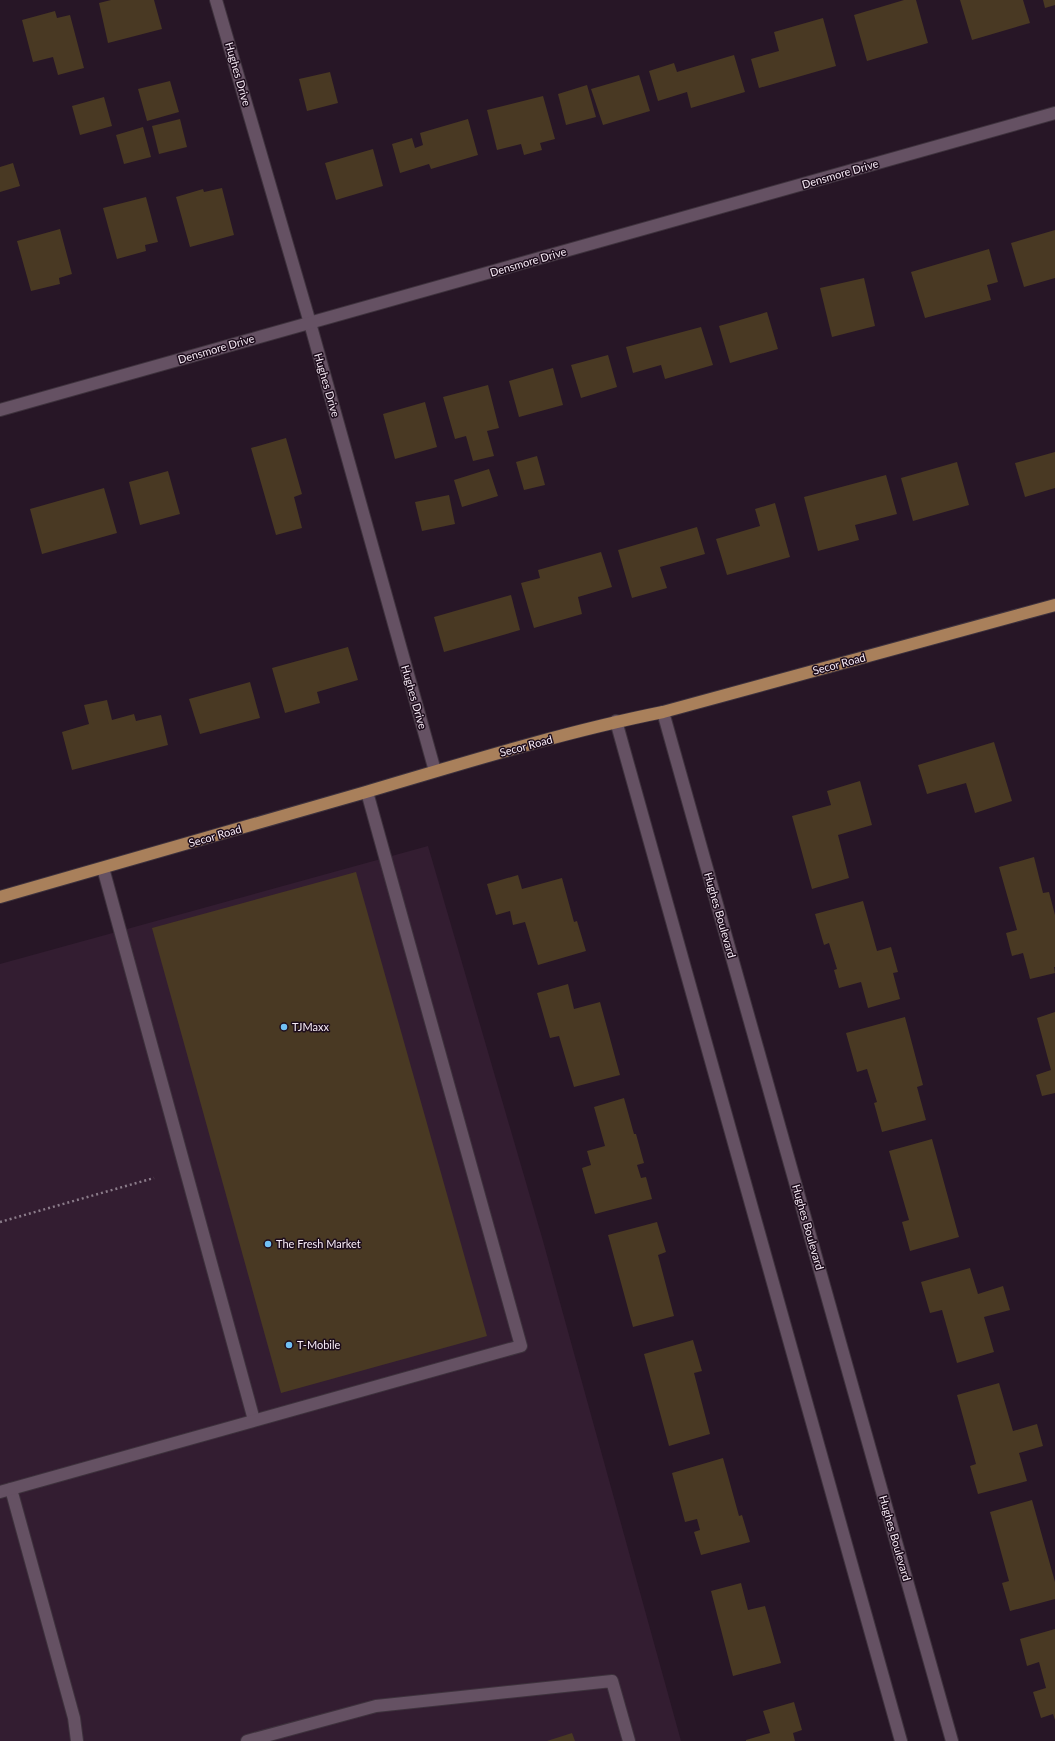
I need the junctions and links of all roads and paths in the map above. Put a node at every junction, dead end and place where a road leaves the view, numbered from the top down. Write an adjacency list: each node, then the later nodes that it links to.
1 (216, 0): 3 (street, Hughes Drive)
2 (1055, 113): 3 (street, Densmore Drive)
3 (310, 323): 4 (street, Densmore Drive); 8 (street, Hughes Drive)
4 (0, 410)
5 (1055, 605): 6 (main road, Secor Road)
6 (664, 712): 7 (main road, Secor Road); 20 (street, Hughes Boulevard)
7 (616, 721): 8 (main road, Secor Road); 19 (street)
8 (435, 771): 9 (main road, Secor Road)
9 (367, 792): 10 (main road, Secor Road); 14 (street)
10 (103, 868): 11 (main road, Secor Road); 14 (street)
11 (0, 898)
12 (154, 1178): 13 (path)
13 (0, 1222)
14 (254, 1420): 15 (street)
15 (5, 1491): 16 (street)
16 (77, 1741)
17 (247, 1741): 18 (street)
18 (628, 1741)
19 (901, 1741)
20 (952, 1741)

